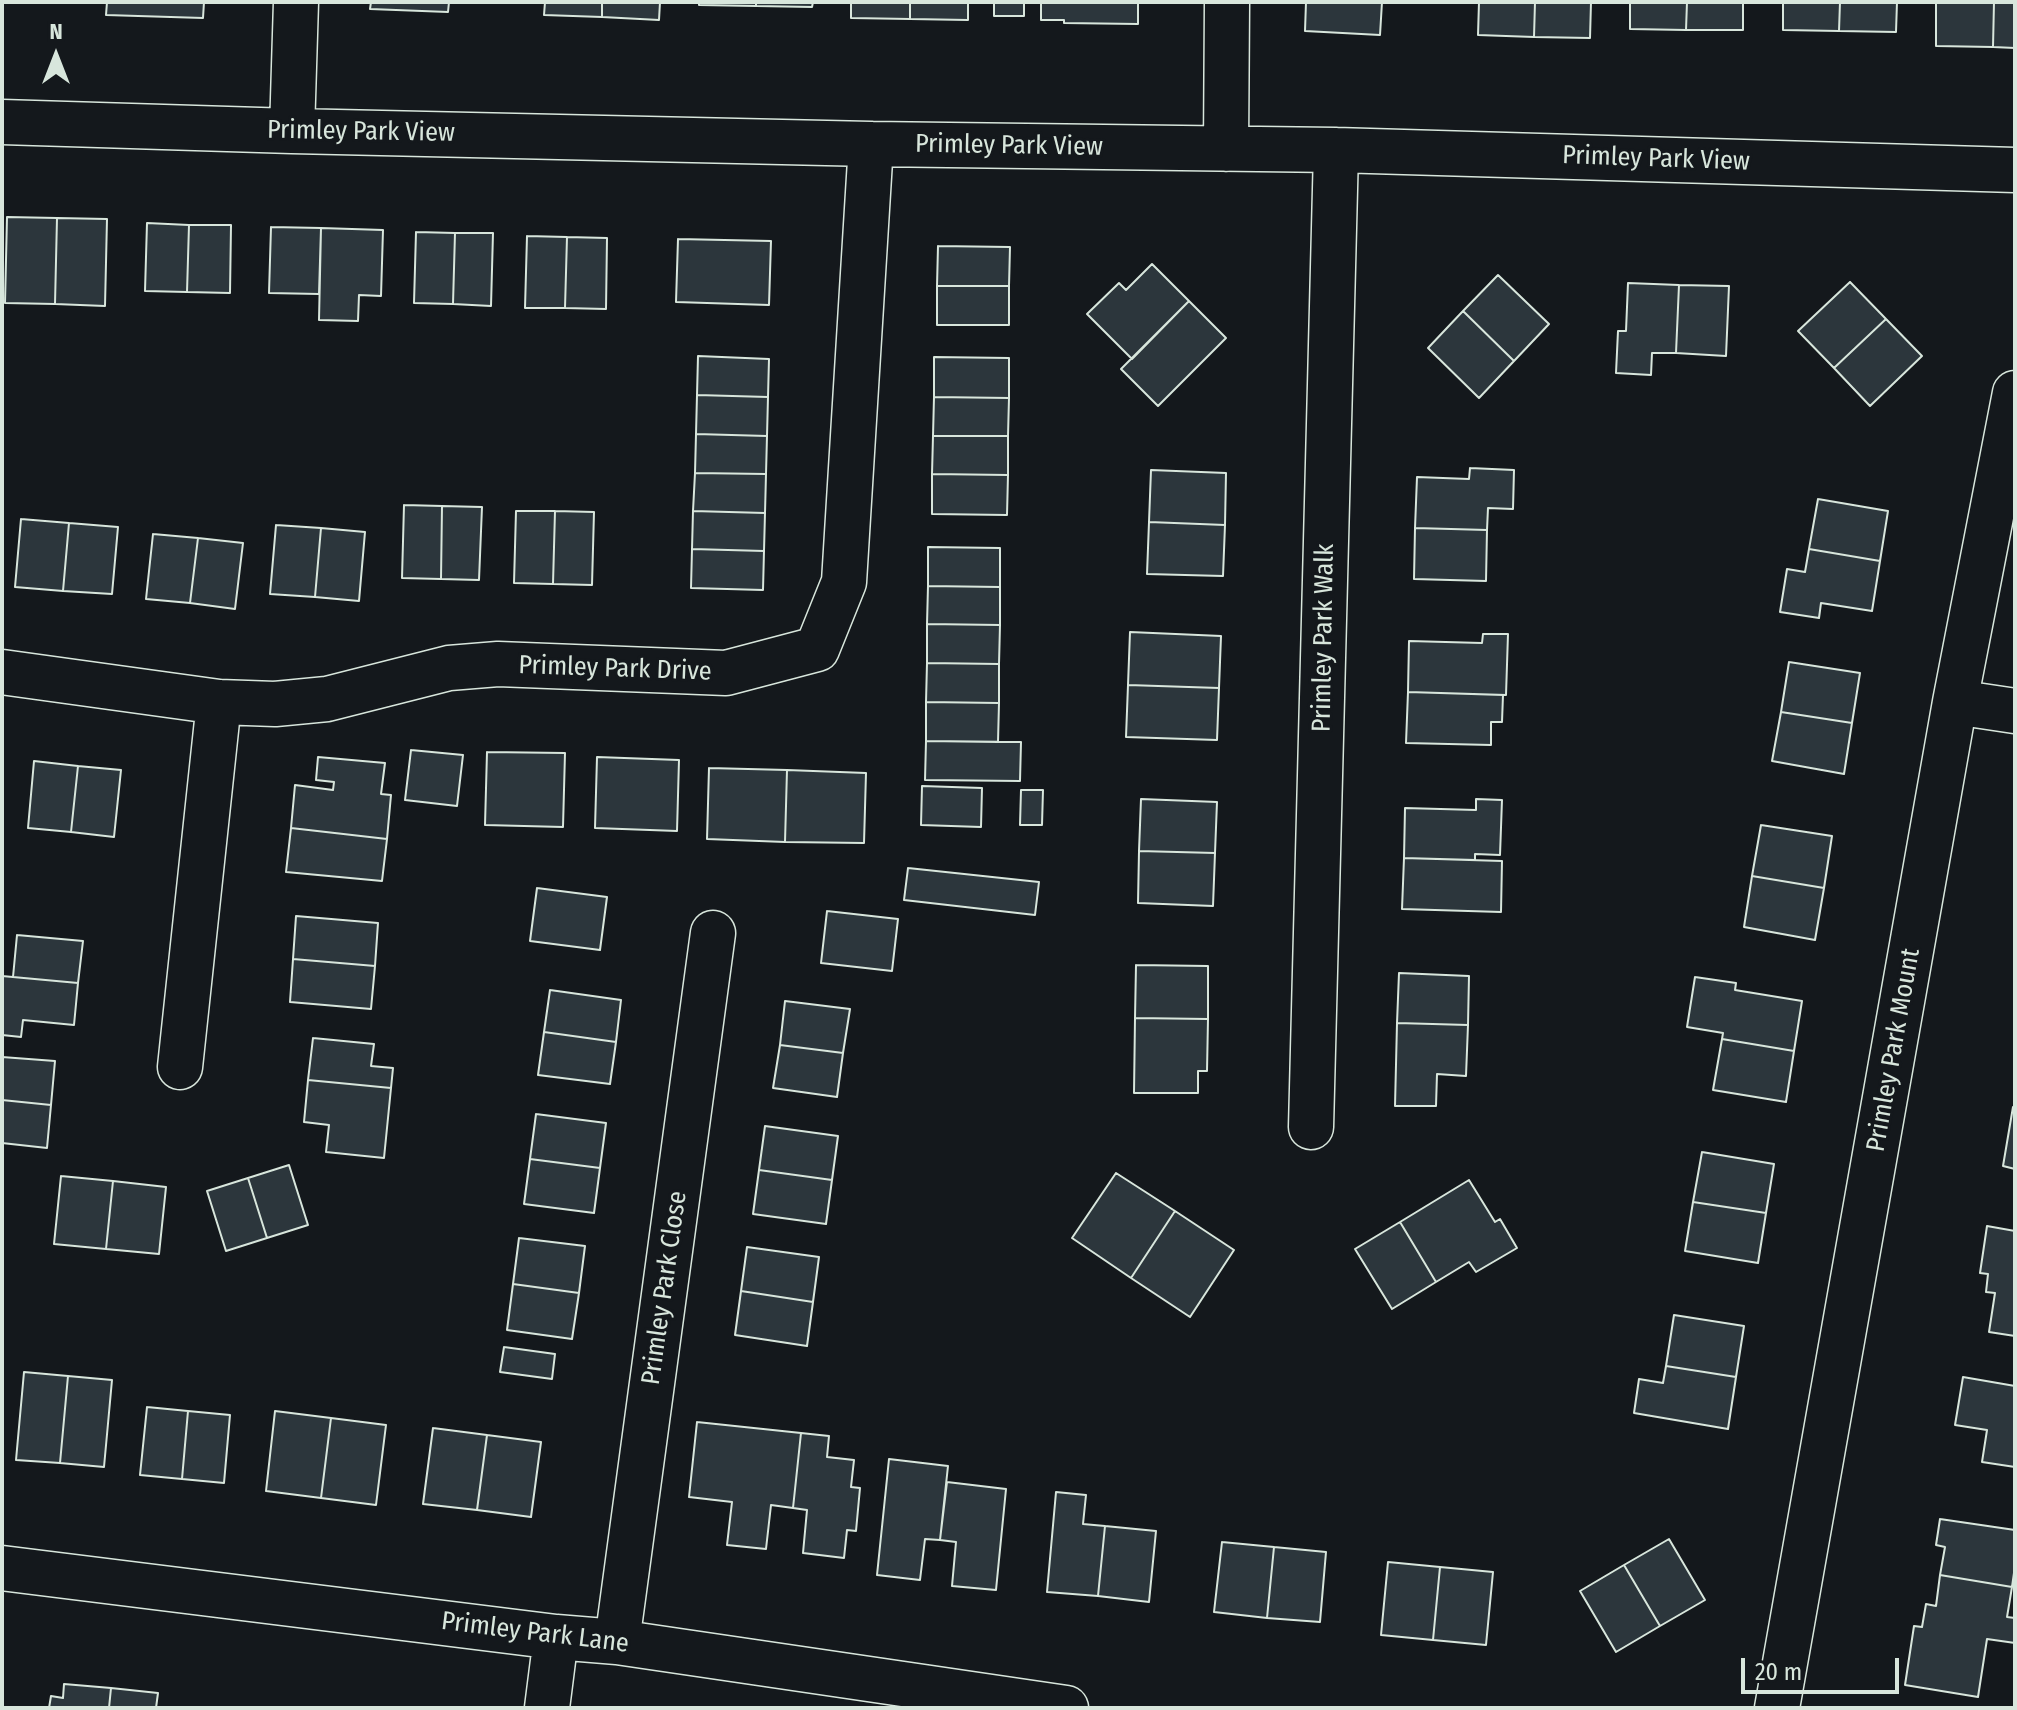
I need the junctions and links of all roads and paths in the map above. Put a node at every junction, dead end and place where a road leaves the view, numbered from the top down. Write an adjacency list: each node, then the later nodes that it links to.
1 (296, 2): 4 (street)
2 (1227, 2): 6 (street)
3 (2, 122): 4 (street, Primley Park View)
4 (292, 131): 5 (street, Primley Park View)
5 (871, 144): 6 (street, Primley Park View); 11 (street, Primley Park Drive)
6 (1226, 149): 7 (street, Primley Park View)
7 (1336, 150): 8 (street, Primley Park View); 16 (street, Primley Park Walk)
8 (2015, 170)
9 (2015, 393): 12 (street, Primley Park Mount)
10 (2, 672): 11 (street, Primley Park Drive)
11 (219, 702): 15 (street)
12 (1955, 702): 13 (street); 22 (street, Primley Park Mount)
13 (2015, 711)
14 (713, 933): 19 (street, Primley Park Close)
15 (180, 1067)
16 (1311, 1127)
17 (2, 1568): 18 (street, Primley Park Lane)
18 (556, 1637): 19 (street, Primley Park Lane); 20 (street)
19 (617, 1642): 21 (street, Primley Park Lane)
20 (547, 1708)
21 (1066, 1708)
22 (1777, 1708)

